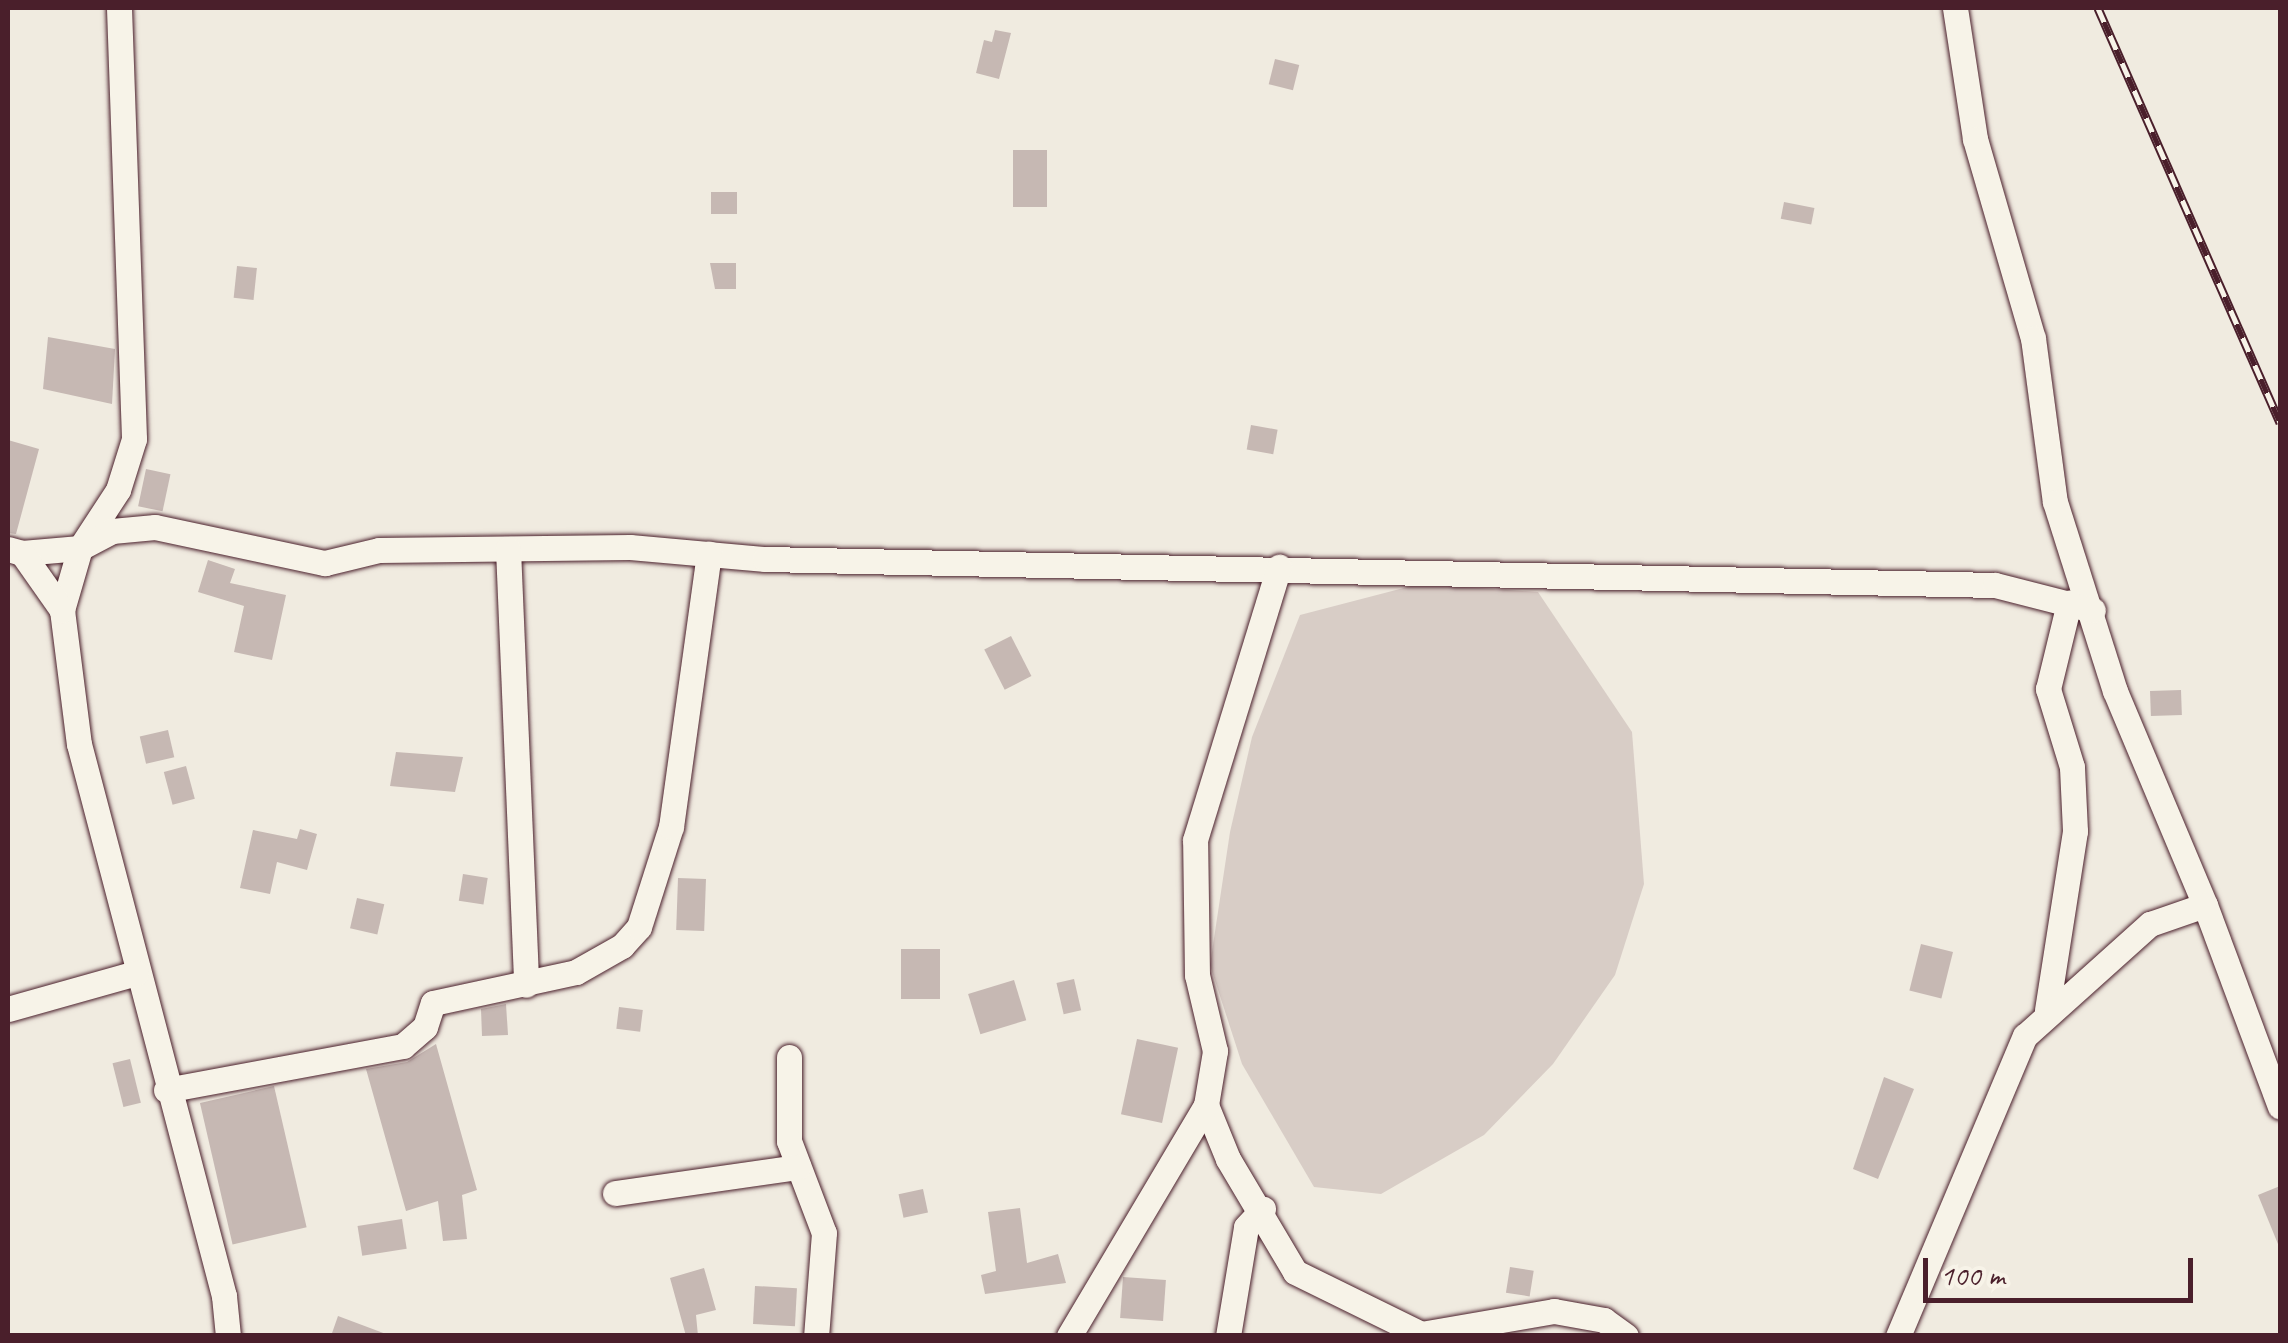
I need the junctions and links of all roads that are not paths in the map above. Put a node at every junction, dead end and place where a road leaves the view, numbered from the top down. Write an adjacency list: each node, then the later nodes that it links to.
1 (119, 8): 3 (street)
2 (1955, 8): 8 (street)
3 (80, 548): 4 (street); 6 (street); 9 (street)
4 (508, 550): 5 (street); 12 (street)
5 (709, 554): 7 (street); 12 (street)
6 (16, 561): 9 (street)
7 (1279, 568): 8 (street); 17 (street)
8 (2081, 606): 10 (street); 14 (street)
9 (62, 610): 11 (street)
10 (2206, 905): 14 (street); 18 (street)
11 (136, 973): 13 (street); 16 (street)
12 (526, 985): 16 (street)
13 (8, 1009)
14 (2047, 1010): 27 (street)
15 (789, 1057): 19 (street)
16 (166, 1090): 22 (street)
17 (1206, 1105): 21 (street); 24 (street)
18 (2280, 1107)
19 (798, 1167): 20 (street); 23 (street)
20 (615, 1192)
21 (1262, 1209): 25 (street); 26 (street)
22 (228, 1336)
23 (816, 1336)
24 (1069, 1336)
25 (1228, 1336)
26 (1626, 1336)
27 (1898, 1336)

